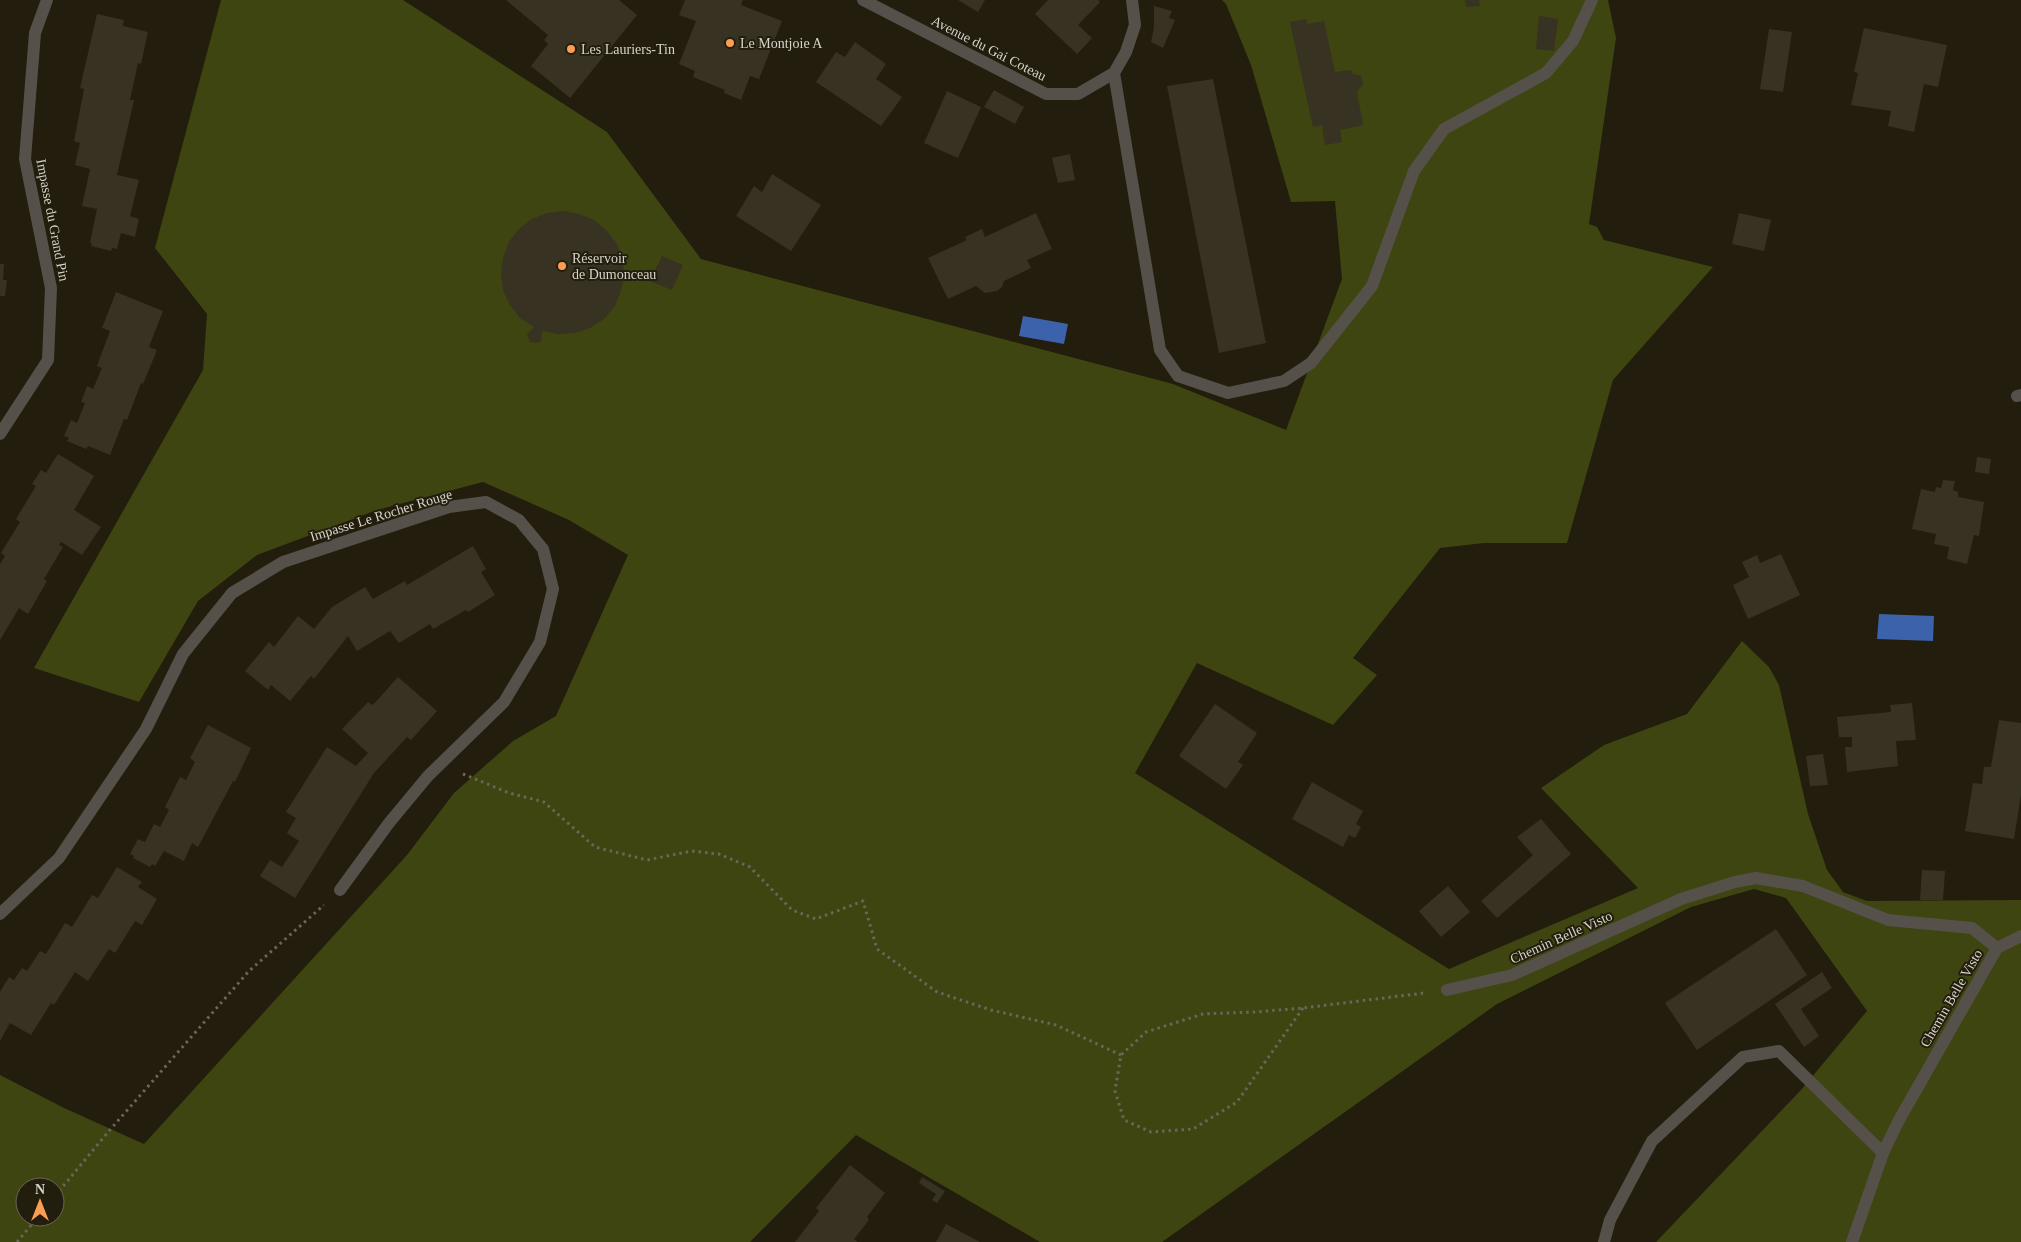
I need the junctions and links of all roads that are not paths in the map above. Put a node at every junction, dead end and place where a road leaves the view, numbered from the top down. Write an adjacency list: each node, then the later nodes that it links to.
1 (47, 0): 6 (street, Impasse du Grand Pin)
2 (863, 0): 5 (street, Avenue du Gai Coteau)
3 (1132, 0): 5 (street)
4 (1592, 0): 5 (street)
5 (1114, 73)
6 (0, 434)
7 (340, 890): 8 (street, Impasse Le Rocher Rouge)
8 (0, 914)
9 (2021, 936): 10 (street)
10 (1997, 948): 11 (street, Chemin Belle Visto); 12 (street, Chemin Belle Visto)
11 (1447, 990)
12 (1883, 1153): 13 (street); 14 (street, Chemin Belle Visto)
13 (1604, 1242)
14 (1852, 1242)

